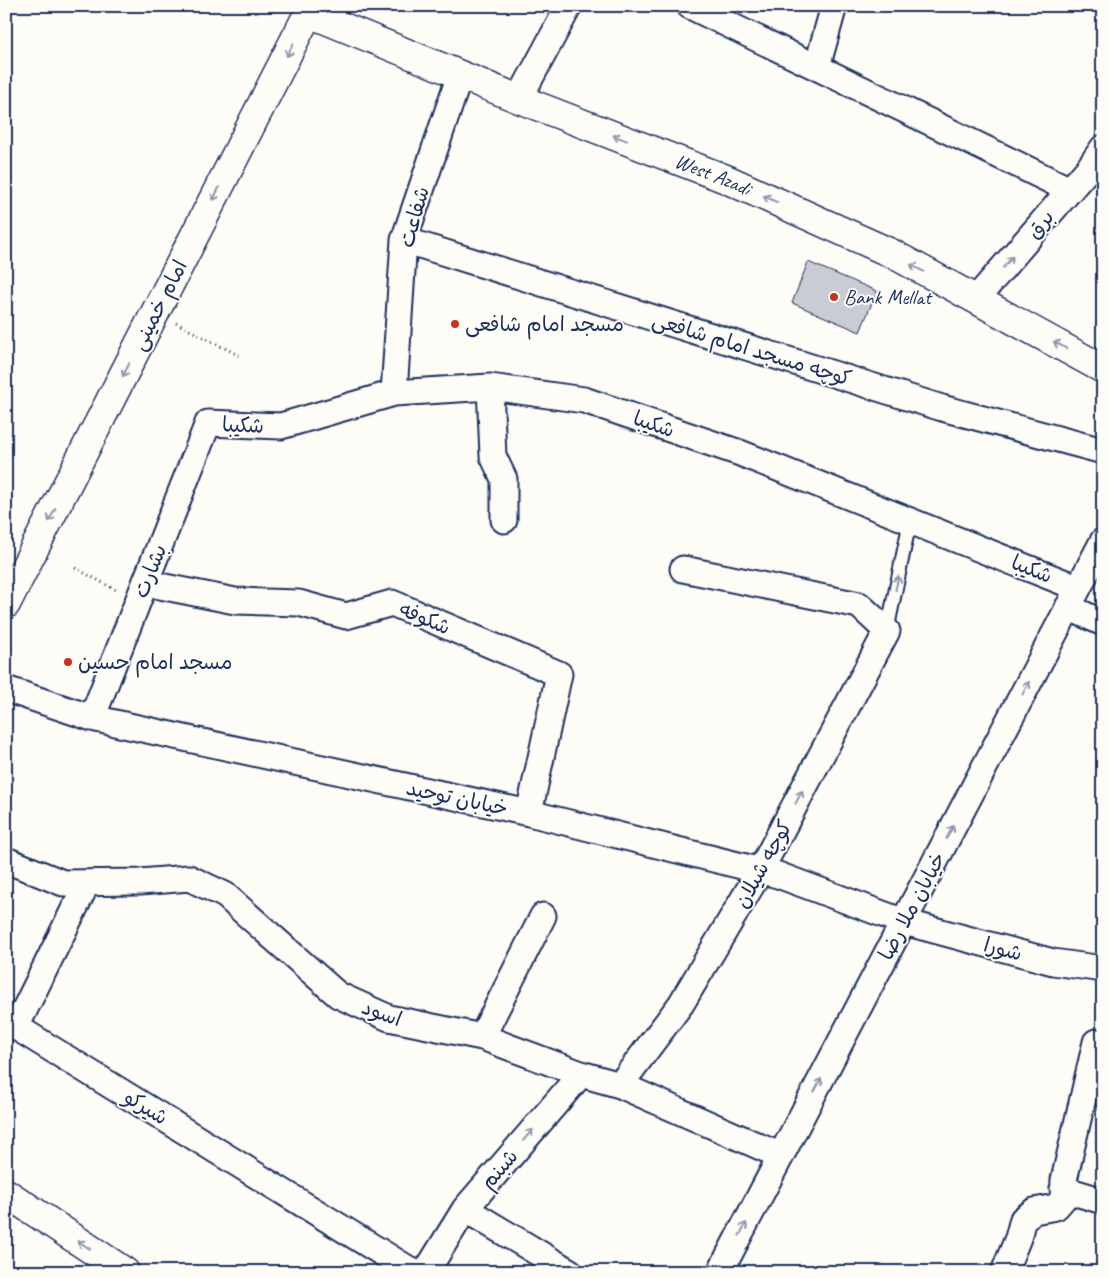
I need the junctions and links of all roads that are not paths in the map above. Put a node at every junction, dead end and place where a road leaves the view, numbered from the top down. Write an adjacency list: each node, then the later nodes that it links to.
1 (569, 6): 7 (street)
2 (690, 6): 5 (street)
3 (834, 6): 5 (street)
4 (311, 10): 6 (street, West Azadi); 23 (street, امام خمینی, one-way to 23)
5 (817, 67): 9 (street)
6 (460, 75): 7 (street, West Azadi); 10 (street, شفاعت)
7 (519, 99): 11 (street, West Azadi, one-way to 7)
8 (1103, 148): 9 (street, برق)
9 (1070, 190): 11 (street, برق, one-way to 9)
10 (404, 240): 14 (street, شفاعت); 16 (street, کوچه مسجد امام شافعی)
11 (976, 299): 12 (street, West Azadi, one-way to 11)
12 (1103, 369)
13 (490, 387): 14 (street, شکیبا); 17 (street); 18 (street, شکیبا)
14 (394, 394): 15 (street, شکیبا)
15 (208, 423): 21 (street, بشارت)
16 (1103, 451)
17 (504, 520)
18 (910, 521): 22 (street, شکیبا); 25 (lane, کوچه شیلان, one-way to 18)
19 (1103, 541): 22 (street, خیابان ملا رضا)
20 (683, 569): 25 (street)
21 (142, 592): 27 (street, بشارت); 28 (street, شکوفه)
22 (1073, 597): 24 (street, شکیبا); 33 (street, خیابان ملا رضا, one-way to 22)
23 (6, 604)
24 (1103, 623)
25 (887, 631): 30 (street, کوچه شیلان, one-way to 25)
26 (6, 689): 27 (street, خیابان توحید)
27 (92, 718): 28 (street, خیابان توحید)
28 (529, 814): 30 (street, خیابان توحید)
29 (6, 860): 31 (street, اسود)
30 (760, 871): 33 (street, خیابان توحید); 38 (street, کوچه شیلان)
31 (87, 883): 35 (street, اسود); 45 (street, شیرکو)
32 (543, 916): 35 (street)
33 (904, 922): 34 (street, شورا); 39 (street, خیابان ملا رضا, one-way to 33)
34 (1103, 969)
35 (482, 1037): 37 (street, اسود)
36 (1096, 1042): 40 (street)
37 (581, 1074): 38 (street, اسود); 43 (street, شبنم, one-way to 37)
38 (620, 1085): 39 (street, اسود)
39 (781, 1156): 48 (street, خیابان ملا رضا, one-way to 39)
40 (1063, 1189): 42 (street); 49 (street)
41 (6, 1193): 44 (street, one-way to 41)
42 (1103, 1202)
43 (465, 1209): 46 (street, شبنم); 47 (street)
44 (125, 1272)
45 (413, 1272)
46 (426, 1272)
47 (570, 1272)
48 (720, 1272)
49 (1004, 1272)

